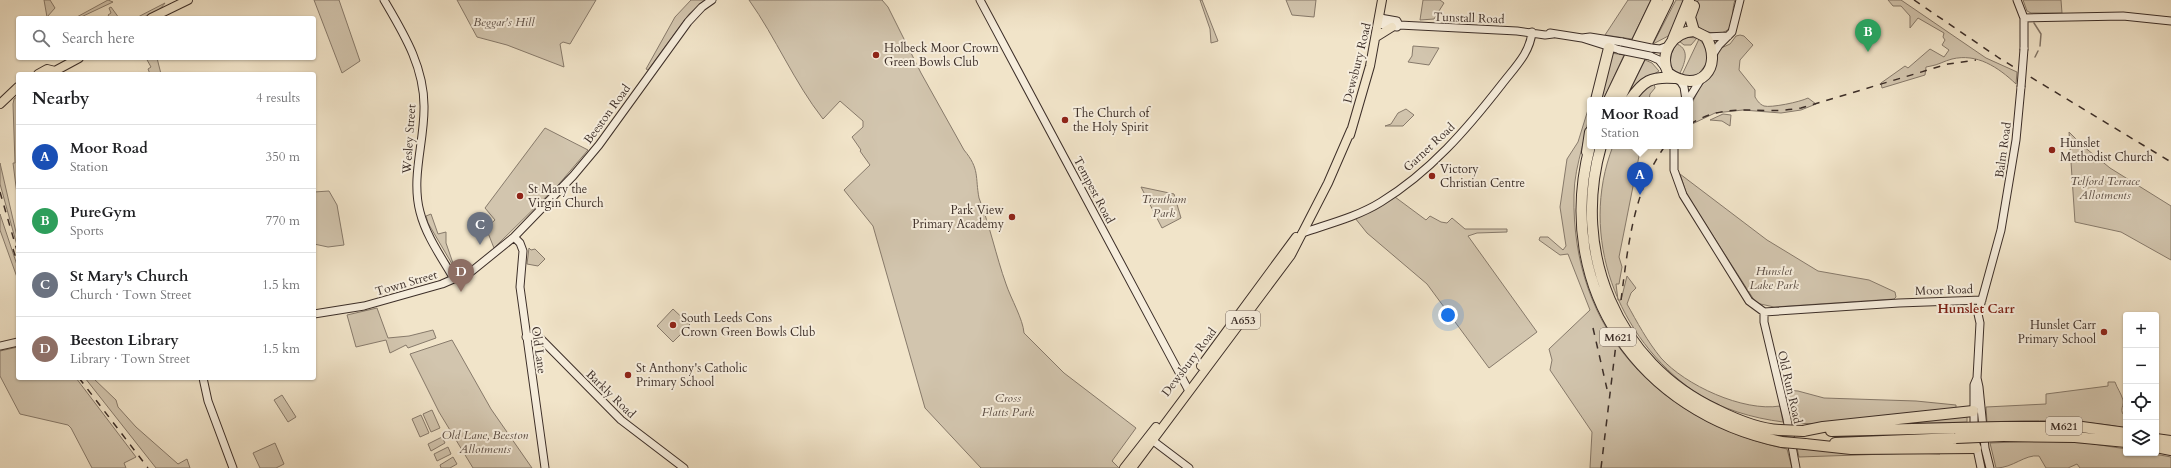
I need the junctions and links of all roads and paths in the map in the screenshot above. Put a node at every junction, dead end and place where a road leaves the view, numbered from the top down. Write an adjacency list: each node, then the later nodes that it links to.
1 (188, 0): 12 (main road)
2 (384, 0): 50 (street, Wesley Street)
3 (712, 0): 49 (street, Beeston Road)
4 (980, 0): 58 (street, Tempest Road)
5 (1382, 0): 14 (main road, Dewsbury Road / A653)
6 (1657, 0): 35 (highway)
7 (1668, 0): 36 (highway)
8 (1689, 0): 23 (highway)
9 (1695, 0): 17 (highway)
10 (1740, 0): 19 (street)
11 (2017, 0): 13 (street, Balm Road)
12 (156, 16)
13 (2024, 18): 15 (street); 51 (street, Balm Road, bridge)
14 (1379, 21): 16 (street, Tunstall Road); 20 (main road, Dewsbury Road / A653)
15 (2171, 21)
16 (1395, 26): 18 (street, Tunstall Road); 20 (main road)
17 (1694, 31): 21 (highway); 23 (highway)
18 (1535, 32): 22 (street, Tunstall Road); 48 (street, Garnet Road)
19 (1728, 36): 21 (street); 25 (street)
20 (1376, 37): 48 (main road, Dewsbury Road / A653)
21 (1706, 37): 25 (highway)
22 (1582, 38): 24 (street, Tunstall Road); 24 (street, Tunstall Road)
23 (1670, 44): 24 (street, Tunstall Road, bridge); 28 (highway)
24 (1611, 46): 28 (street, Tunstall Road, bridge); 34 (highway)
25 (1713, 54): 32 (highway)
26 (67, 60): 30 (main road)
27 (75, 60): 30 (main road)
28 (1666, 69): 31 (highway)
29 (42, 72): 30 (main road)
30 (51, 72)
31 (1677, 79): 32 (highway); 37 (highway); 38 (street)
32 (1701, 79): 39 (street)
33 (15, 93): 40 (main road)
34 (1597, 97)
35 (1610, 97)
36 (1620, 97)
37 (1632, 97)
38 (1686, 97)
39 (1689, 97)
40 (0, 104)
41 (1588, 149): 47 (highway)
42 (1589, 149): 47 (highway, M621)
43 (1600, 149): 46 (highway, M621)
44 (1605, 149): 46 (highway)
45 (1674, 149): 52 (street)
46 (1596, 168): 60 (highway, M621, bridge)
47 (1584, 174): 68 (highway, M621, bridge)
48 (1302, 233): 58 (main road, Dewsbury Road / A653)
49 (514, 237): 50 (street, Town Street); 54 (street, Old Lane)
50 (454, 279): 53 (street, Town Street)
51 (1982, 301): 52 (street, Moor Road); 59 (street, Balm Road)
52 (1764, 312): 78 (street, Old Run Road)
53 (316, 314)
54 (526, 337): 73 (street, Old Lane); 74 (street, Barkly Road)
55 (16, 342): 56 (street)
56 (0, 346)
57 (203, 380): 72 (street)
58 (1188, 389): 64 (main road, Dewsbury Road / A653)
59 (1977, 412): 60 (highway, M621); 69 (street, Balm Road)
60 (1804, 431): 62 (highway, M621)
61 (2003, 431): 62 (highway, M621, bridge); 63 (highway, M621); 67 (highway, M621)
62 (1955, 433): 68 (highway, M621)
63 (2123, 433)
64 (1150, 438): 75 (main road, Dewsbury Road / A653); 76 (main road, Dewsbury Road / A653); 77 (street)
65 (2159, 439): 66 (highway)
66 (2171, 441)
67 (2123, 442)
68 (1805, 444): 69 (highway, M621)
69 (1981, 448): 79 (street); 80 (street)
70 (2159, 448): 71 (highway)
71 (2171, 450)
72 (233, 468)
73 (545, 468)
74 (684, 468)
75 (1124, 468)
76 (1132, 468)
77 (1189, 468)
78 (1796, 468)
79 (1981, 468)
80 (1990, 468)

